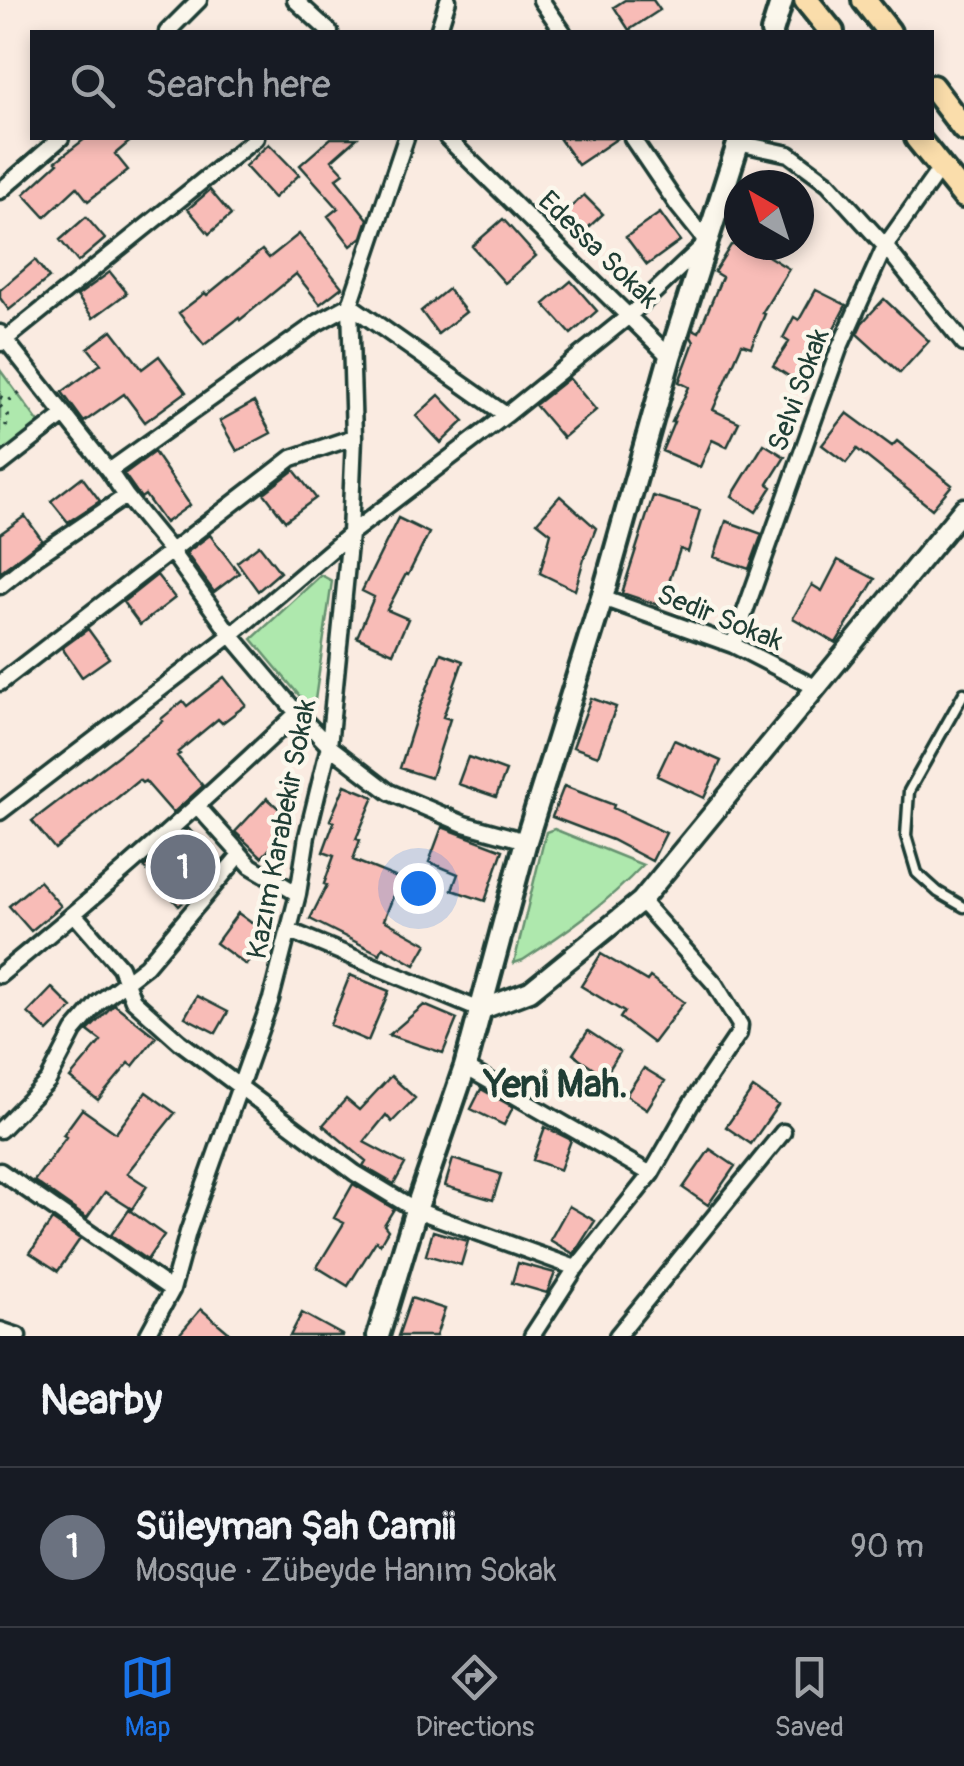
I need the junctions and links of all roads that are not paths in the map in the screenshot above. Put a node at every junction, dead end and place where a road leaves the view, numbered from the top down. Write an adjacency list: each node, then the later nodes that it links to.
1 (199, 0): 8 (street)
2 (295, 0): 9 (street)
3 (448, 0): 10 (street)
4 (541, 0): 11 (street)
5 (782, 0): 12 (main road)
6 (806, 0): 13 (main road)
7 (864, 0): 14 (main road)
8 (169, 30)
9 (328, 30)
10 (439, 30)
11 (562, 30)
12 (773, 30)
13 (830, 30)
14 (887, 30)
15 (934, 90): 16 (main road)
16 (964, 128)
17 (59, 140): 25 (street)
18 (253, 140): 31 (street)
19 (405, 140): 29 (street, Kazım Karabekir Sokak)
20 (449, 140): 30 (street, Edessa Sokak)
21 (633, 140): 27 (street)
22 (739, 140): 27 (main road); 28 (street)
23 (919, 140): 24 (main road)
24 (941, 167): 26 (main road); 28 (street, Selvi Sokak)
25 (0, 192)
26 (964, 196)
27 (707, 242): 30 (street); 33 (main road)
28 (884, 246): 32 (street); 46 (street, Selvi Sokak)
29 (350, 305): 35 (street); 36 (street, Kazım Karabekir Sokak); 38 (street)
30 (630, 316): 33 (street, Edessa Sokak); 35 (street)
31 (2, 339): 34 (street)
32 (964, 344)
33 (670, 357): 44 (main road)
34 (64, 415): 37 (street); 38 (street)
35 (506, 416): 41 (street)
36 (354, 437): 41 (street, Kazım Karabekir Sokak); 42 (street)
37 (0, 465)
38 (108, 471): 39 (street)
39 (126, 496): 42 (street); 43 (street)
40 (964, 508): 48 (street)
41 (350, 534): 45 (street); 51 (street, Kazım Karabekir Sokak)
42 (170, 550): 45 (street); 47 (street)
43 (0, 586)
44 (602, 598): 46 (street, Sedir Sokak); 54 (main road)
45 (231, 635): 50 (street); 53 (street)
46 (734, 644): 48 (street, Sedir Sokak)
47 (0, 683)
48 (817, 688): 57 (street)
49 (964, 694): 58 (lane)
50 (297, 712): 51 (street); 52 (street)
51 (330, 746): 54 (street); 56 (street, Kazım Karabekir Sokak)
52 (198, 808): 55 (street); 59 (street)
53 (0, 812)
54 (526, 841): 63 (main road)
55 (239, 856): 56 (street); 62 (street)
56 (298, 894): 60 (street, Kazım Karabekir Sokak)
57 (642, 901): 63 (street); 69 (street)
58 (964, 908)
59 (74, 914): 61 (street); 62 (street)
60 (290, 931): 63 (street); 65 (street, Kazım Karabekir Sokak)
61 (1, 973)
62 (125, 982): 65 (street); 66 (street)
63 (480, 1010): 64 (main road)
64 (465, 1067): 69 (street); 70 (main road)
65 (239, 1086): 70 (street); 72 (street, Kazım Karabekir Sokak)
66 (4, 1119)
67 (783, 1132): 78 (street)
68 (0, 1171): 72 (street)
69 (651, 1174): 71 (street)
70 (416, 1210): 71 (street); 76 (main road)
71 (576, 1268): 77 (street)
72 (172, 1290): 75 (street, Kazım Karabekir Sokak)
73 (0, 1330): 74 (street)
74 (18, 1336)
75 (146, 1336)
76 (378, 1336)
77 (532, 1336)
78 (616, 1336)

